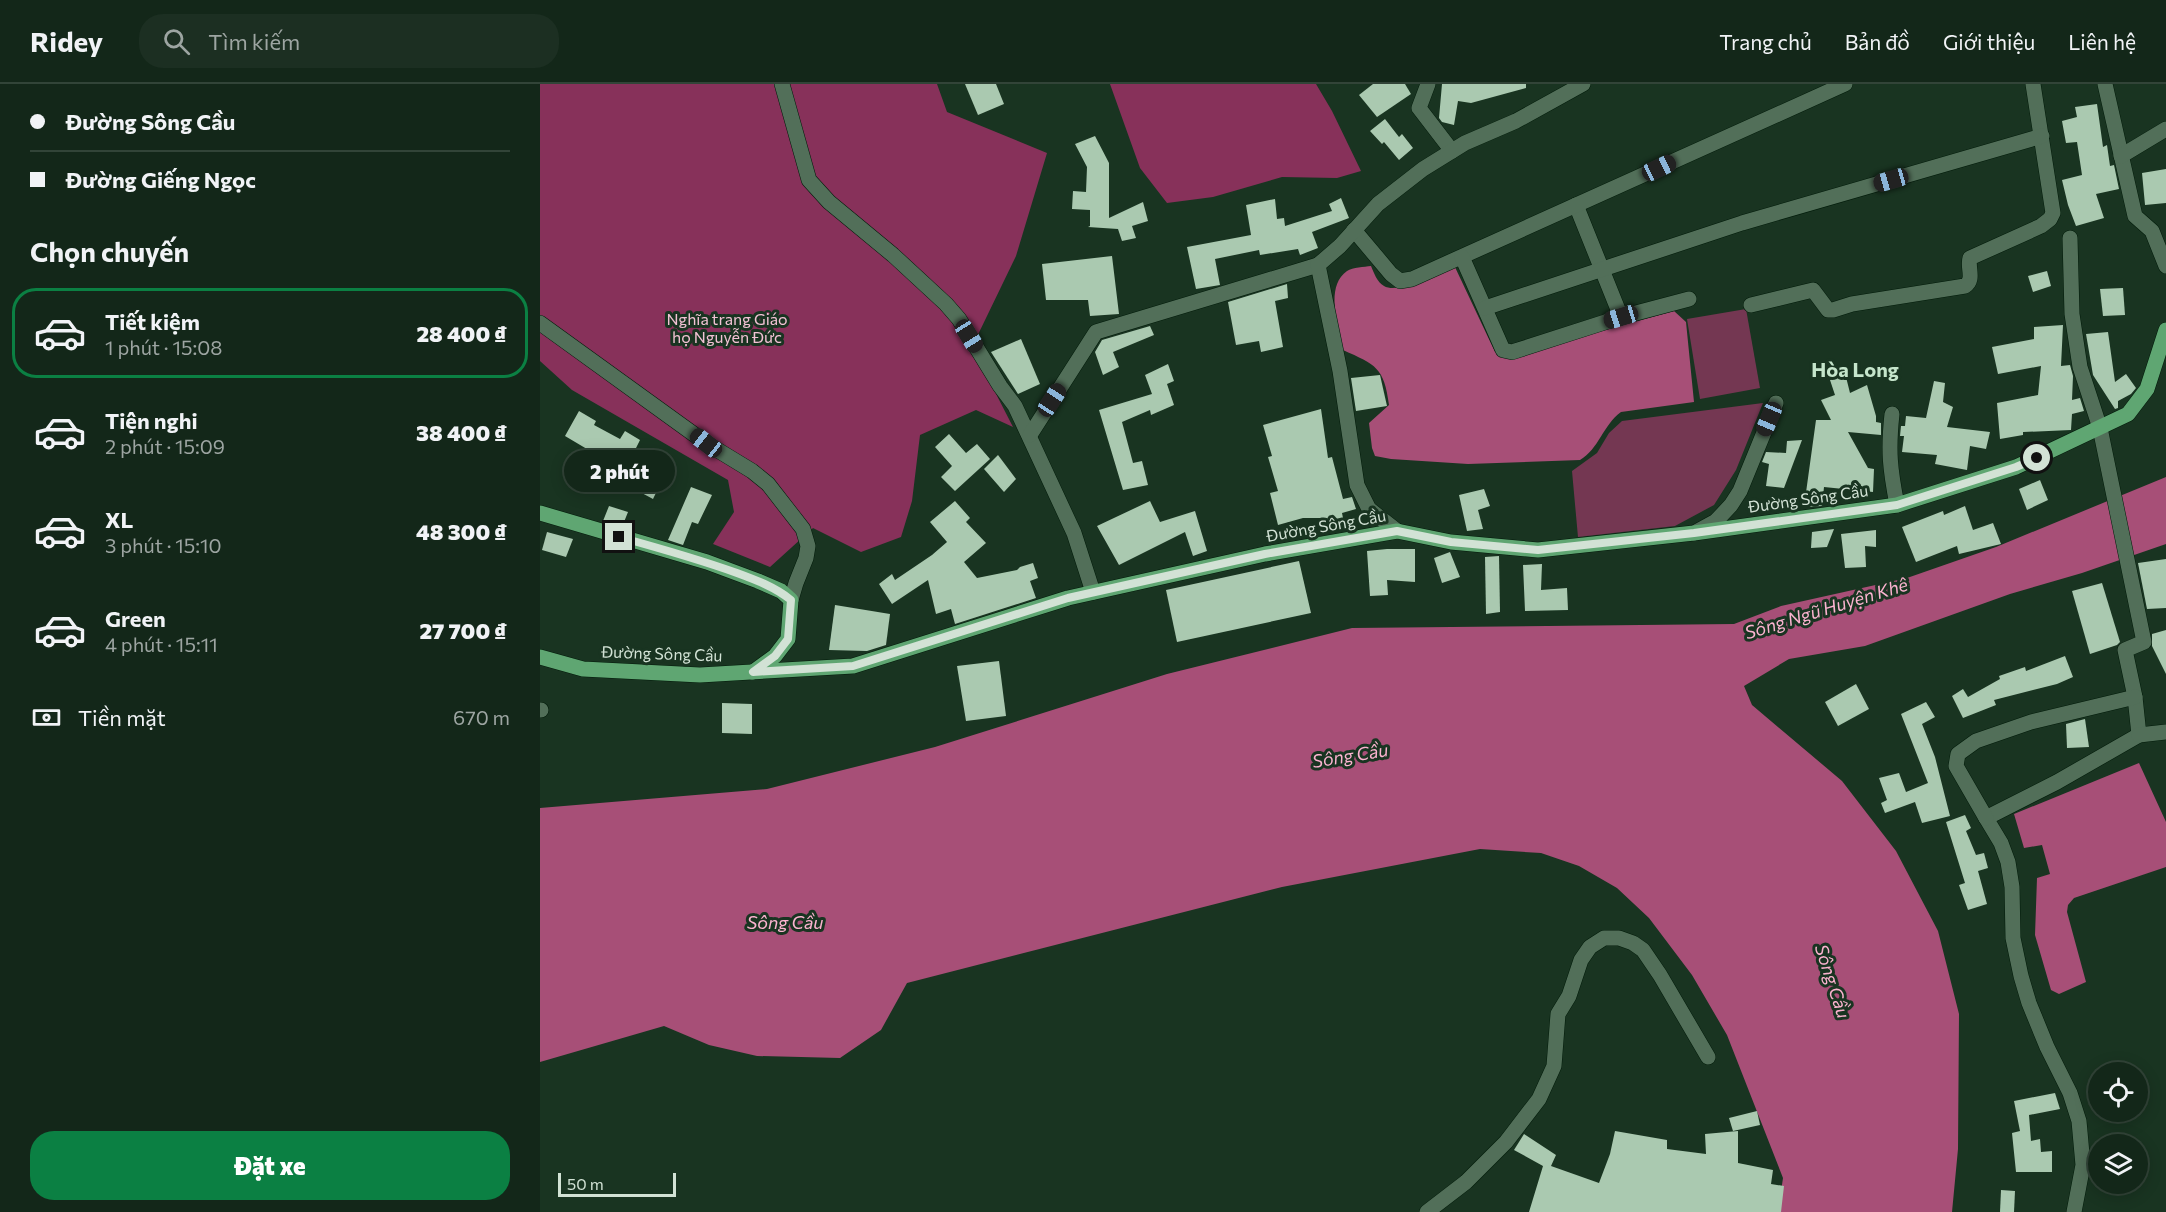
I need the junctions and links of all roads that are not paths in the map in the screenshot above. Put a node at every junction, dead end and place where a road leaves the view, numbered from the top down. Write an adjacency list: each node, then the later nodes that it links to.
1 (782, 84): 27 (street)
2 (1428, 84): 9 (street)
3 (1583, 84): 9 (street)
4 (1845, 84): 11 (street)
5 (2033, 84): 8 (street)
6 (2105, 84): 10 (street)
7 (2166, 129): 10 (street)
8 (2042, 136): 17 (street); 19 (street)
9 (1452, 151): 12 (street)
10 (2121, 156): 16 (street)
11 (1576, 205): 14 (street); 17 (street)
12 (1354, 230): 14 (street); 15 (street)
13 (2070, 238): 26 (street)
14 (1462, 257): 20 (street)
15 (1318, 265): 27 (street); 30 (street)
16 (2166, 266)
17 (1600, 270): 20 (street); 21 (street)
18 (1689, 299): 21 (street)
19 (1750, 305)
20 (1485, 308): 21 (street)
21 (1621, 317)
22 (540, 322): 33 (street)
23 (2166, 330): 26 (main road, Đường Sông Cầu)
24 (1776, 403): 31 (street)
25 (1892, 414): 28 (street)
26 (2100, 428): 28 (main road, Đường Sông Cầu); 36 (street)
27 (1030, 435): 32 (street)
28 (1897, 505): 31 (main road, Đường Sông Cầu)
29 (540, 513): 33 (main road)
30 (1397, 531): 31 (main road, Đường Sông Cầu); 32 (main road, Đường Sông Cầu)
31 (1694, 533)
32 (1093, 592): 35 (main road, Đường Sông Cầu)
33 (791, 600): 35 (main road)
34 (540, 657): 35 (main road, Đường Sông Cầu)
35 (753, 672)
36 (2135, 697): 38 (street); 39 (street)
37 (2166, 732): 38 (street)
38 (2139, 735): 39 (street)
39 (1986, 818): 42 (street)
40 (1708, 1057): 41 (street)
41 (1427, 1212)
42 (2074, 1212)

